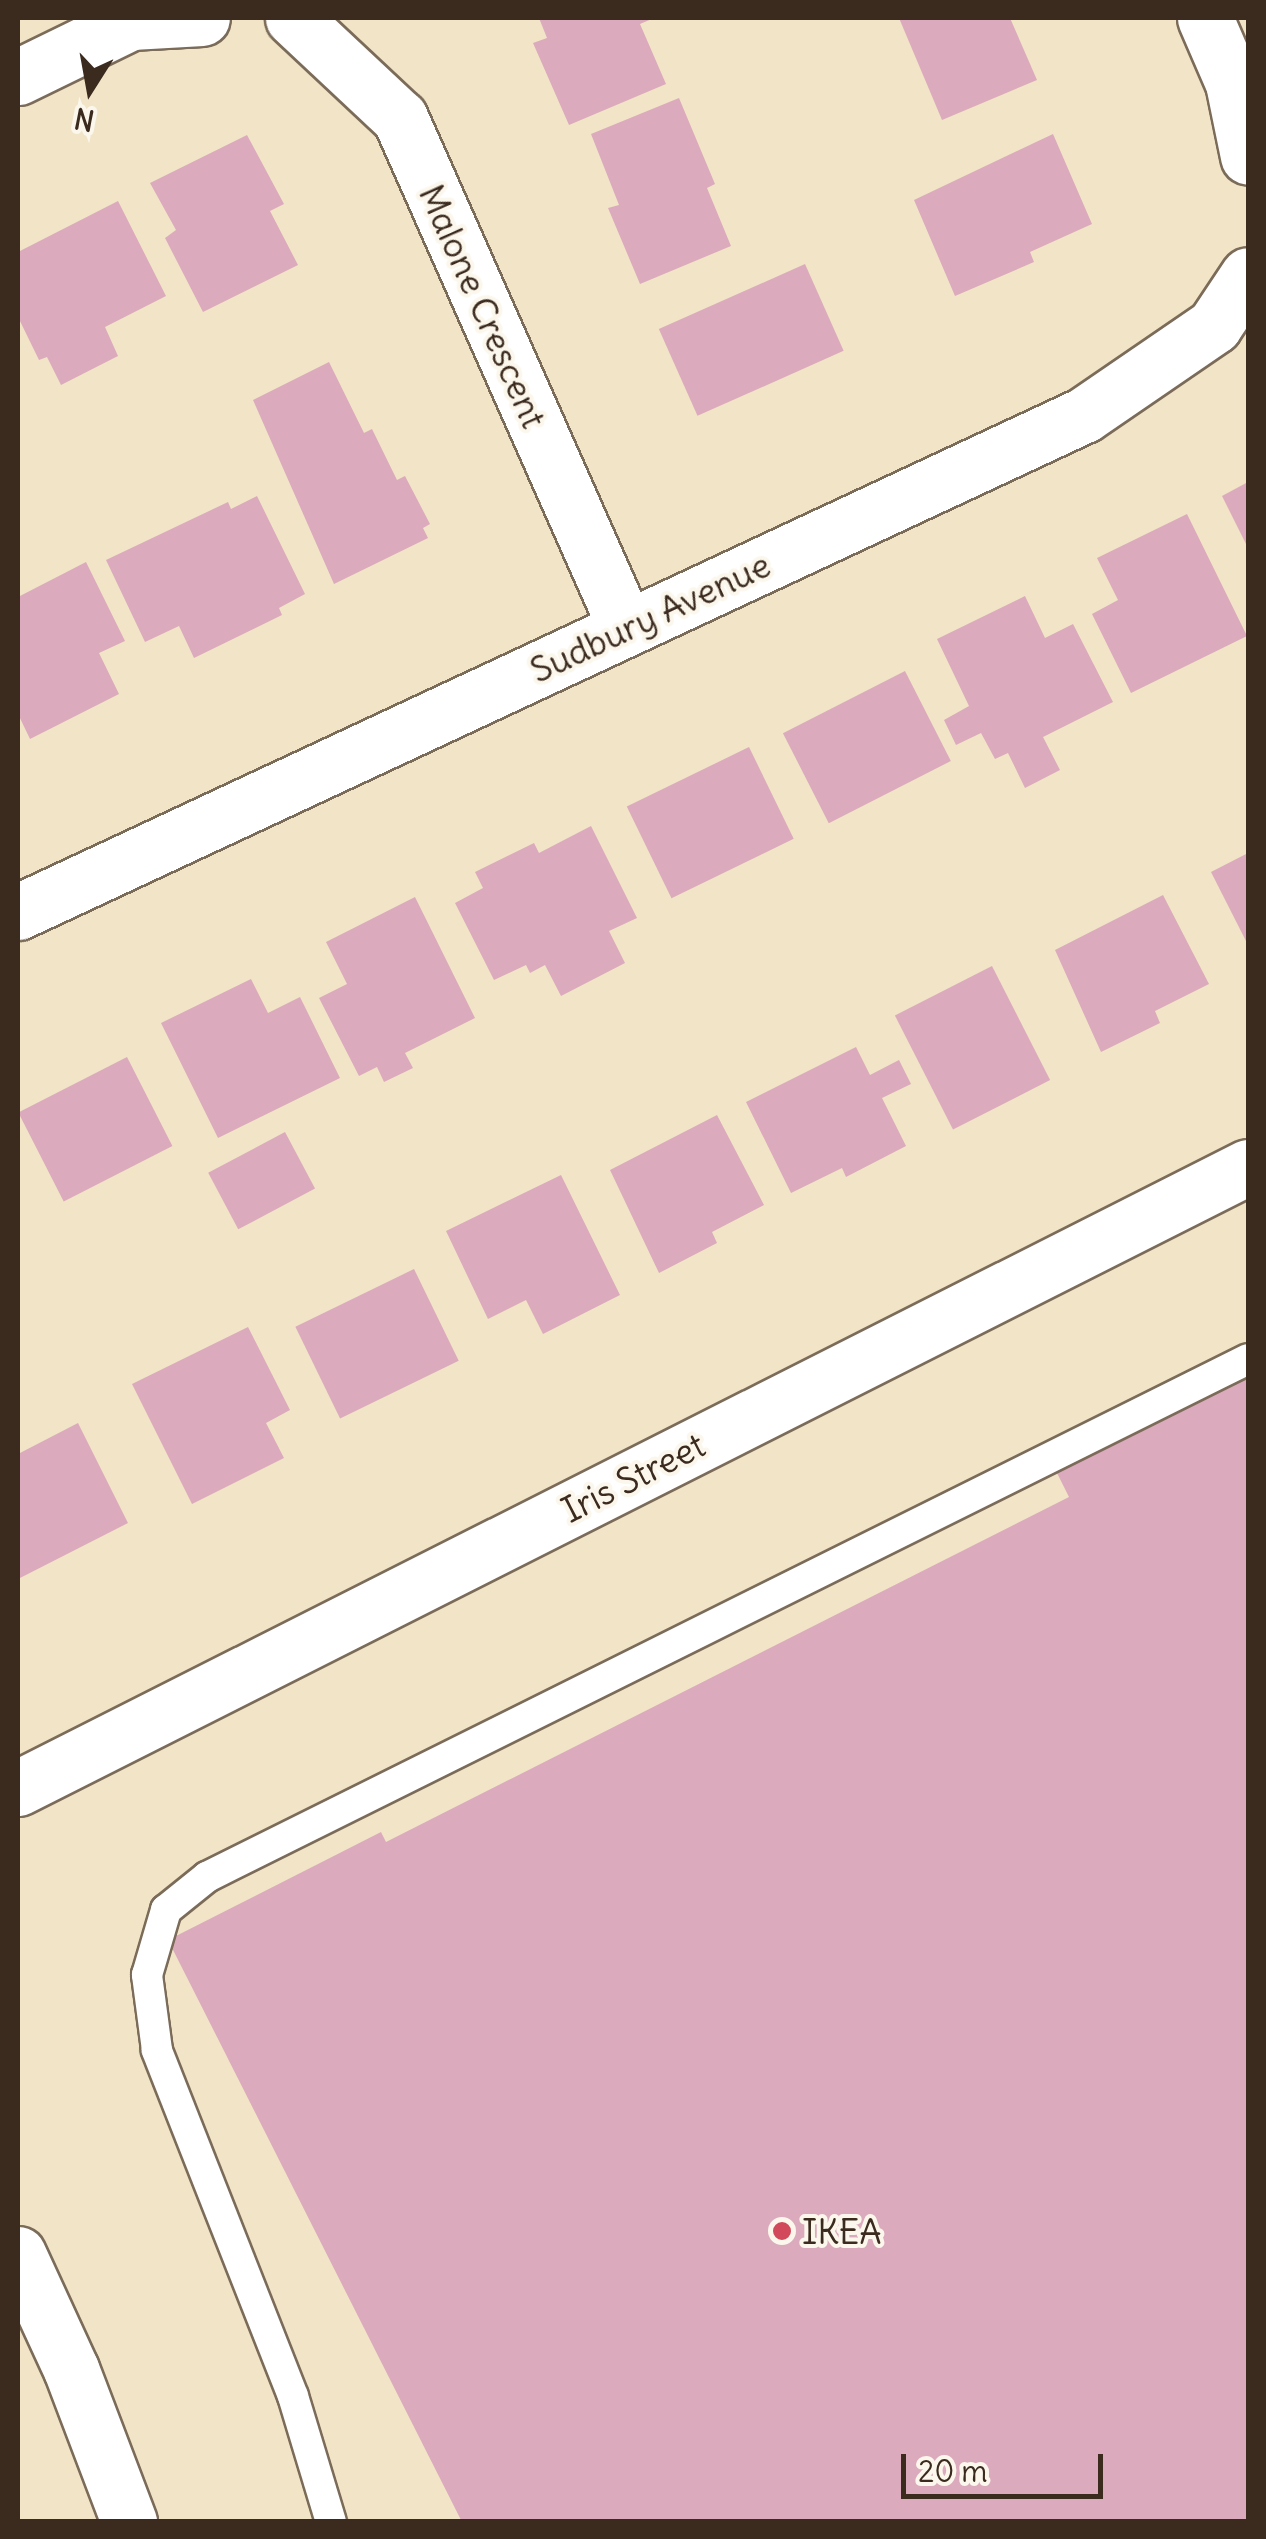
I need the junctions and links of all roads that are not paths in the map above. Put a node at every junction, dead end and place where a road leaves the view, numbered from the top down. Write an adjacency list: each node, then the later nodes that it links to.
1 (202, 18): 4 (street)
2 (293, 18): 7 (street, Malone Crescent)
3 (1205, 18): 5 (street)
4 (18, 77)
5 (1248, 156)
6 (1248, 275): 7 (street, Sudbury Avenue)
7 (626, 628): 8 (street, Sudbury Avenue)
8 (18, 912)
9 (1248, 1166): 11 (street, Iris Street)
10 (1248, 1359): 14 (lane)
11 (18, 1788)
12 (18, 2254): 13 (street)
13 (128, 2522)
14 (332, 2522)

